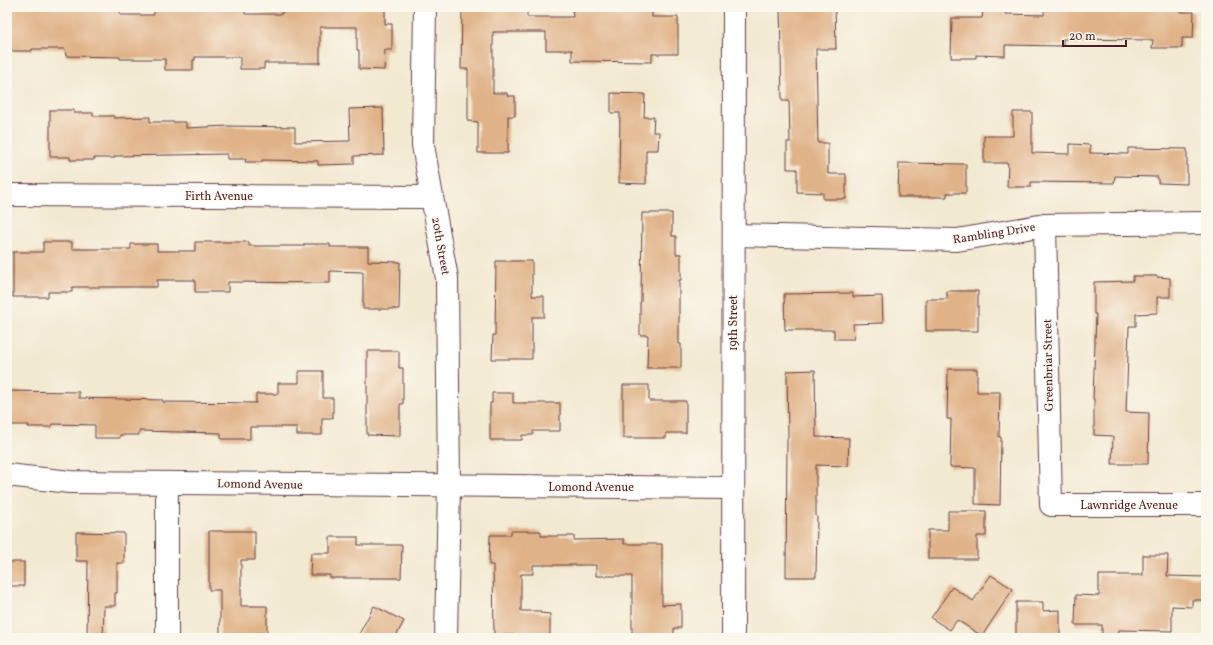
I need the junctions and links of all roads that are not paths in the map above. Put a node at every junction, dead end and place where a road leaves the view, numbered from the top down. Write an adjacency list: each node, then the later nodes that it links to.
1 (425, 7): 4 (street, 20th Street)
2 (734, 7): 7 (street, 19th Street)
3 (7, 195): 4 (street, Firth Avenue)
4 (432, 198): 10 (street, 20th Street)
5 (1206, 223): 6 (street, Rambling Drive)
6 (1045, 225): 7 (street, Rambling Drive); 12 (street, Greenbriar Street)
7 (734, 235): 11 (street, 19th Street)
8 (7, 475): 9 (street, Lomond Avenue)
9 (167, 483): 10 (street, Lomond Avenue); 14 (street)
10 (449, 486): 11 (street, Lomond Avenue); 15 (street)
11 (733, 488): 16 (street, 19th Street)
12 (1051, 505): 13 (street, Lawnridge Avenue)
13 (1206, 505)
14 (167, 638)
15 (446, 638)
16 (733, 638)

